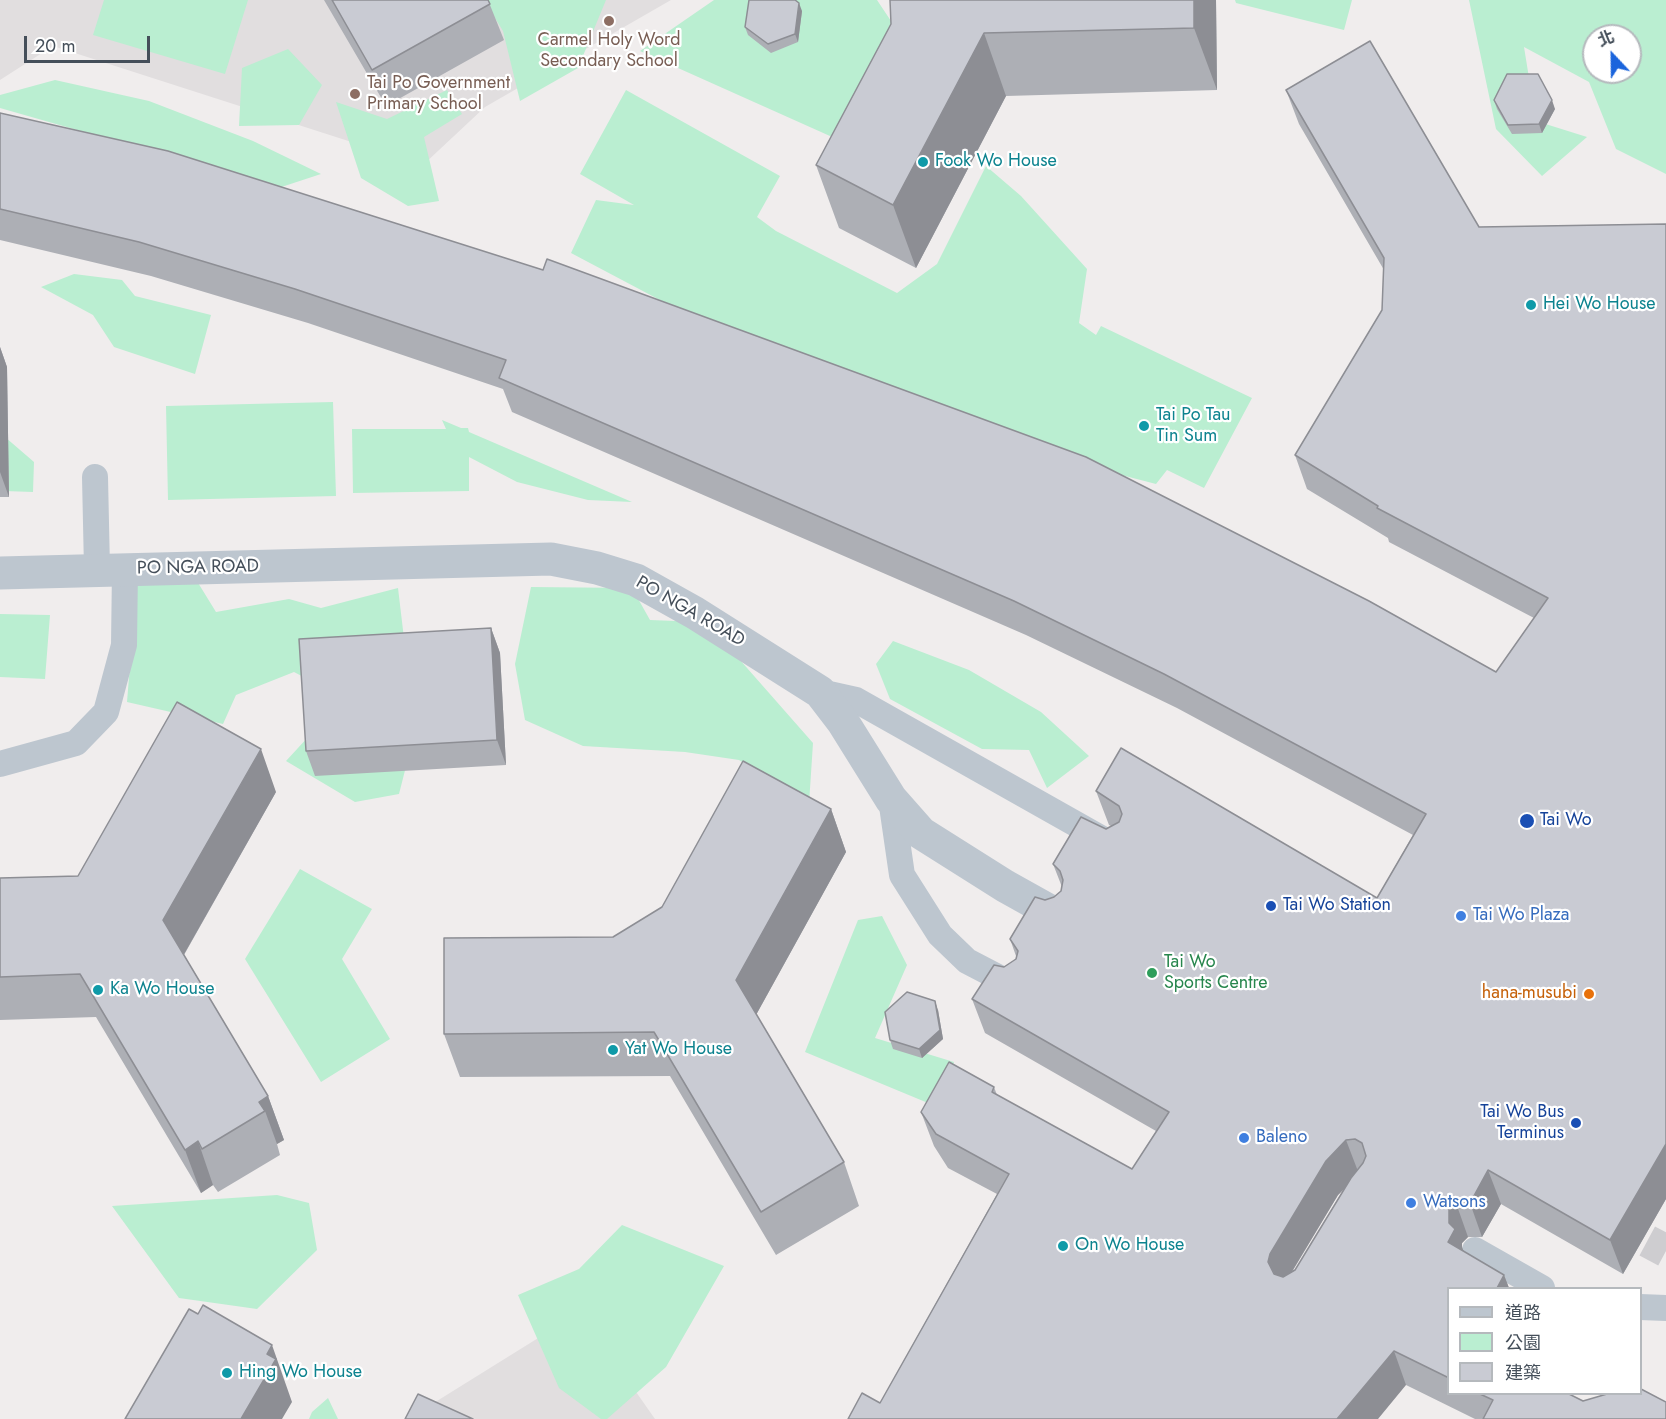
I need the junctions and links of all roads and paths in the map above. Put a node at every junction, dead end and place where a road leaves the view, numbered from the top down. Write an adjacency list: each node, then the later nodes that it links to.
1 (95, 477): 2 (lane)
2 (111, 569): 3 (street, PO NGA ROAD); 4 (street, PO NGA ROAD); 5 (lane)
3 (0, 573)
4 (820, 692): 6 (street, PO NGA ROAD); 7 (lane)
5 (0, 764)
6 (891, 799): 8 (street, PO NGA ROAD); 9 (lane)
7 (1119, 848)
8 (1057, 915)
9 (1015, 986)
10 (1475, 1250): 11 (lane)
11 (1540, 1287)
12 (1642, 1307): 13 (lane)
13 (1666, 1308)

